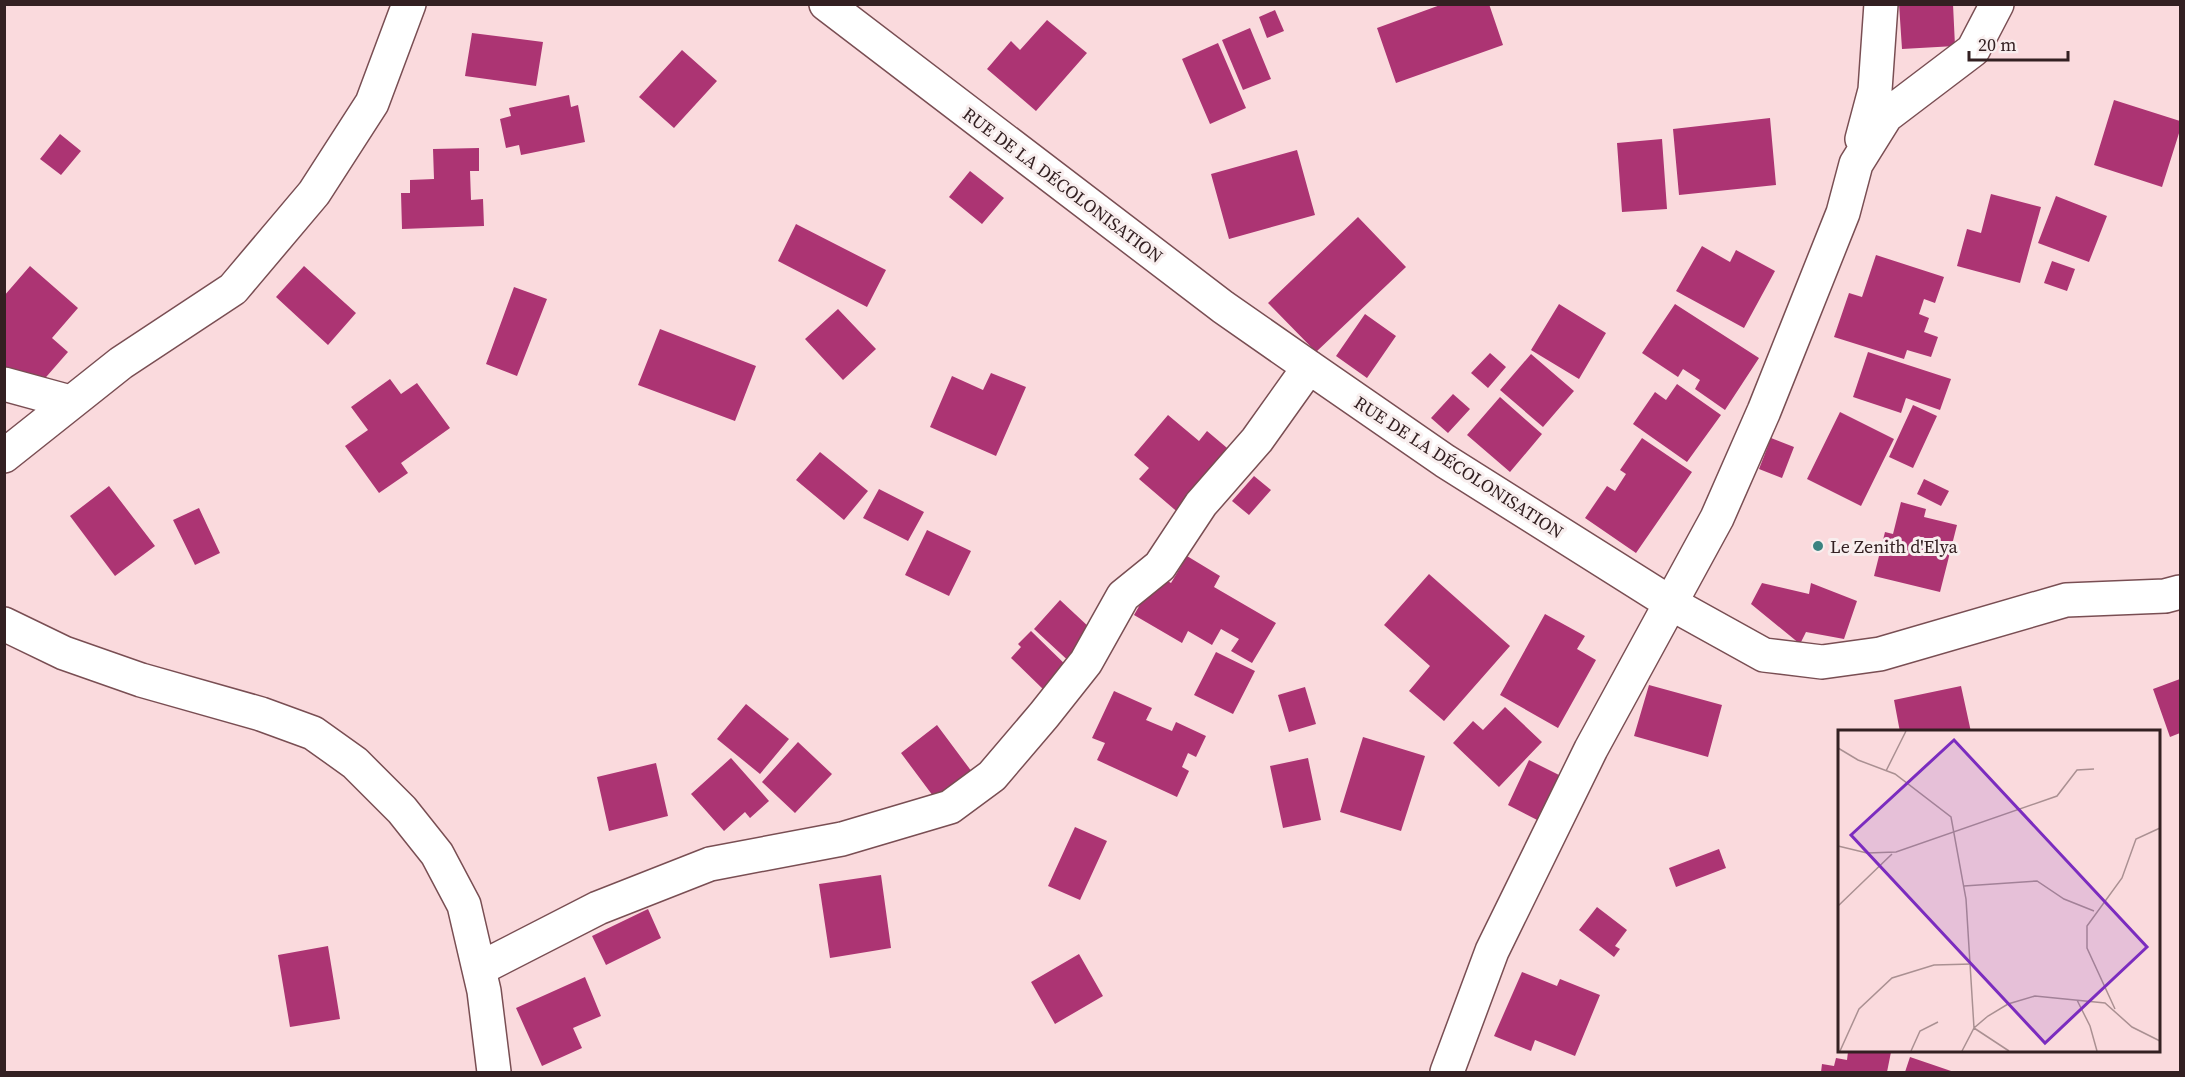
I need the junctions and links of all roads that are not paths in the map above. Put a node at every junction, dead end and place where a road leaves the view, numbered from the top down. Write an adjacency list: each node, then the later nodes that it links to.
1 (409, 4): 8 (street)
2 (826, 4): 6 (street, RUE DE LA DÉCOLONISATION)
3 (1881, 4): 5 (street)
4 (1997, 4): 5 (street)
5 (1843, 213): 11 (street)
6 (1309, 367): 11 (street, RUE DE LA DÉCOLONISATION); 13 (street)
7 (4, 384): 8 (street)
8 (70, 402): 9 (street)
9 (4, 456)
10 (2181, 592): 11 (street, RUE DE LA DÉCOLONISATION)
11 (1672, 604): 15 (street)
12 (4, 624): 13 (street)
13 (479, 969): 14 (street)
14 (494, 1072)
15 (1447, 1072)

